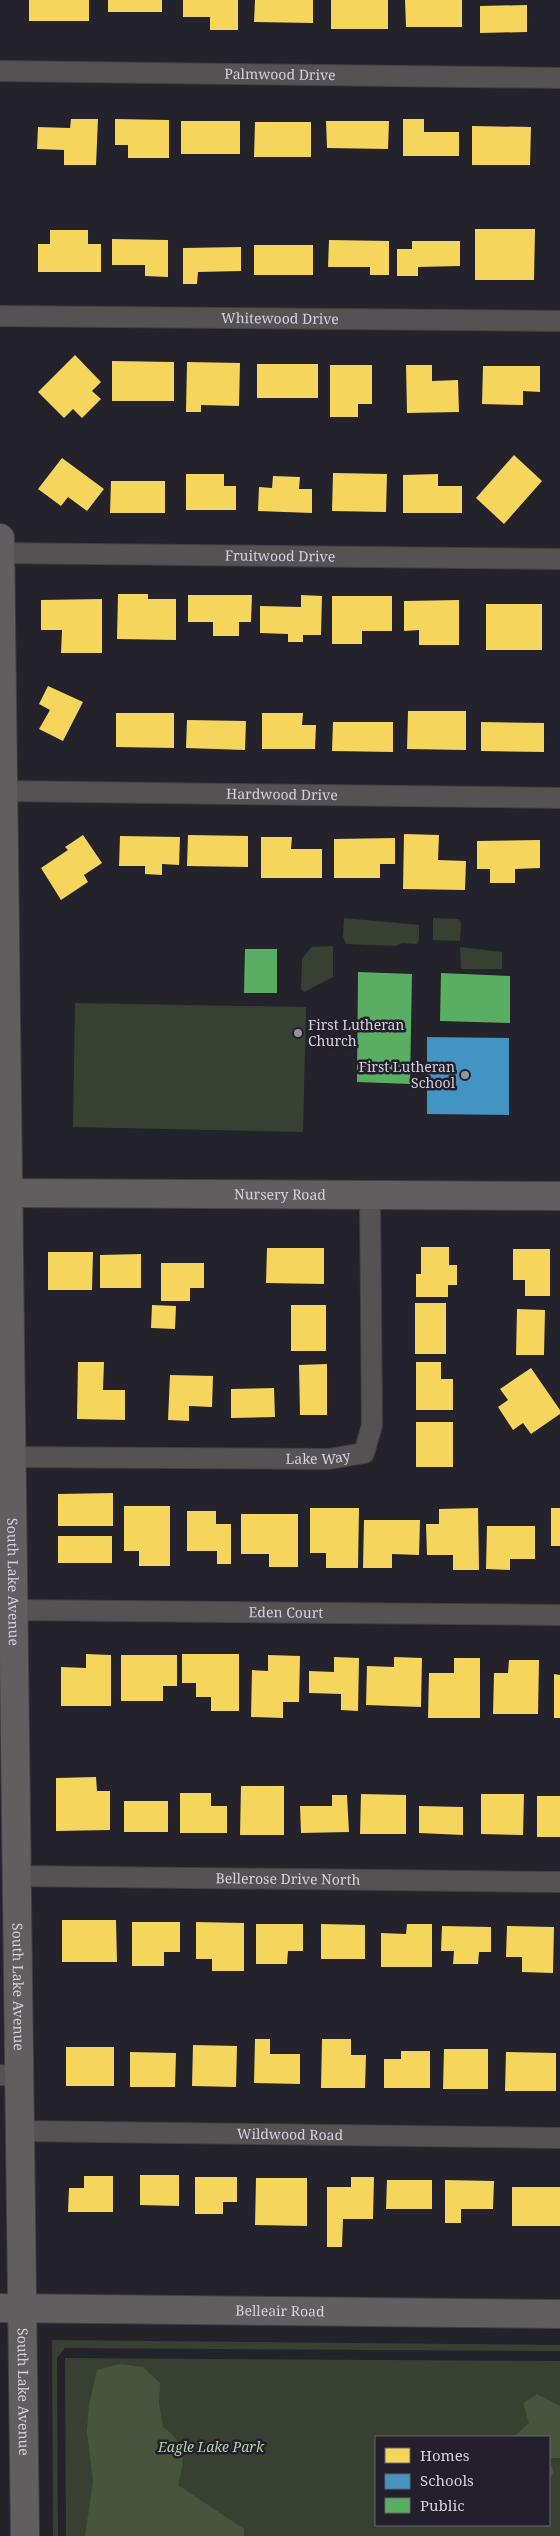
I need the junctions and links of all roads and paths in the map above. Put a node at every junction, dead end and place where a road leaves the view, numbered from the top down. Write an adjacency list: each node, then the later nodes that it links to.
1 (0, 72): 2 (street, Palmwood Drive)
2 (560, 78)
3 (0, 316): 4 (street, Whitewood Drive)
4 (560, 321)
5 (0, 538): 6 (street, South Lake Avenue)
6 (0, 553): 7 (street, Fruitwood Drive); 8 (street, South Lake Avenue)
7 (560, 559)
8 (1, 632): 9 (street, South Lake Avenue)
9 (3, 791): 10 (street, Hardwood Drive); 11 (street, South Lake Avenue)
10 (560, 798)
11 (2, 914): 12 (street, South Lake Avenue)
12 (4, 1193): 13 (street, Nursery Road); 15 (street, South Lake Avenue)
13 (370, 1195): 14 (street, Nursery Road); 15 (street, Lake Way)
14 (560, 1196)
15 (12, 1457): 16 (street, South Lake Avenue)
16 (14, 1610): 17 (street, Eden Court); 18 (street, South Lake Avenue)
17 (560, 1615)
18 (17, 1876): 19 (street, Bellerose Drive North); 20 (street, South Lake Avenue)
19 (560, 1882)
20 (10, 2075): 21 (street, South Lake Avenue)
21 (20, 2131): 22 (street, Wildwood Road); 23 (street, South Lake Avenue)
22 (560, 2138)
23 (10, 2309): 24 (street, Belleair Road); 25 (street, South Lake Avenue)
24 (560, 2314)
25 (25, 2536)

